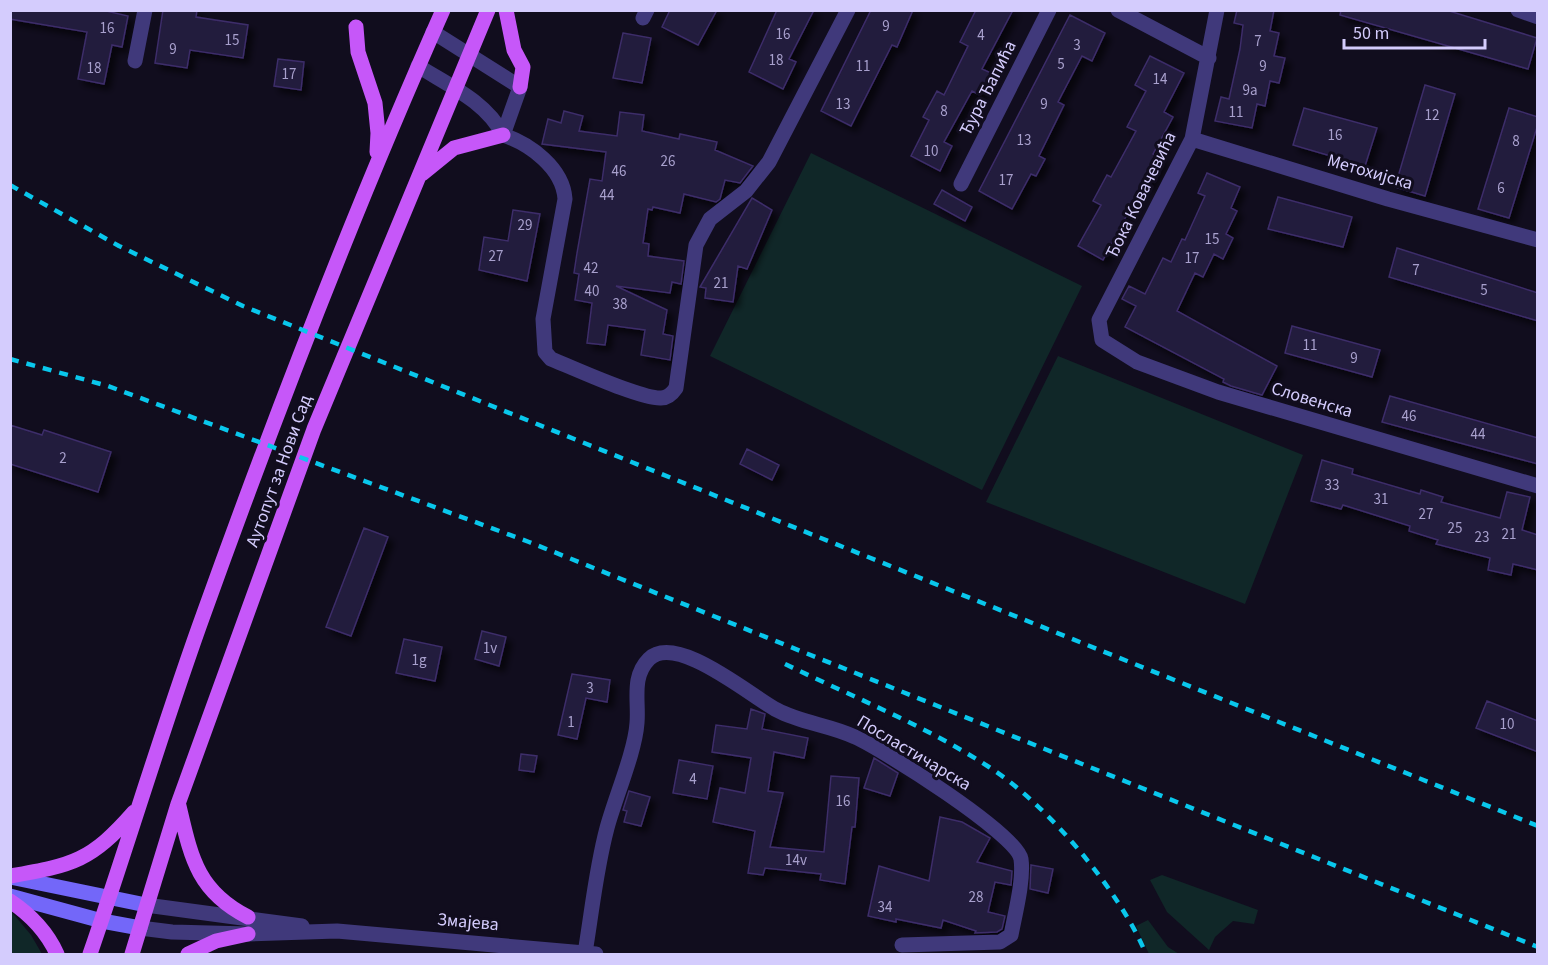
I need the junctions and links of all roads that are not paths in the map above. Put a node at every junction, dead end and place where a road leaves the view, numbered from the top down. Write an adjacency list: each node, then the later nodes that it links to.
1 (145, 10): 15 (street)
2 (443, 10): 12 (main road, Аутопут за Нови Сад)
3 (488, 10): 13 (main road, Аутопут за Нови Сад)
4 (506, 10): 17 (main road)
5 (848, 10): 19 (street)
6 (1049, 10): 23 (street, Ђура Ђапића)
7 (1118, 10): 14 (street)
8 (1217, 10): 14 (street, Ђока Ковачевића)
9 (1518, 10): 10 (street)
10 (1538, 16)
11 (356, 27): 21 (main road)
12 (433, 32): 13 (street); 16 (main road, Аутопут за Нови Сад)
13 (469, 54): 17 (street); 18 (main road, Аутопут за Нови Сад)
14 (1209, 58): 20 (street, Ђока Ковачевића)
15 (135, 61)
16 (418, 66): 18 (street); 21 (main road, Аутопут за Нови Сад)
17 (520, 87): 19 (street)
18 (454, 88): 19 (street); 22 (main road, Аутопут за Нови Сад)
19 (503, 135): 22 (main road)
20 (1192, 139): 24 (street, Метохијска); 25 (street, Ђока Ковачевића)
21 (376, 164): 28 (main road, Аутопут за Нови Сад)
22 (416, 180): 27 (main road, Аутопут за Нови Сад)
23 (961, 184)
24 (1538, 240)
25 (1099, 321): 26 (street, Словенска)
26 (1538, 486)
27 (178, 804): 33 (main road, Аутопут за Нови Сад); 34 (main road)
28 (138, 807): 29 (main road); 31 (main road, Аутопут за Нови Сад)
29 (10, 876): 31 (street)
30 (10, 896): 35 (street)
31 (109, 898): 33 (street); 35 (main road, Аутопут за Нови Сад)
32 (10, 901): 40 (main road)
33 (146, 905): 34 (street, Змајева); 36 (main road, Аутопут за Нови Сад)
34 (248, 917): 37 (street, Змајева)
35 (102, 921): 36 (street); 41 (main road, Аутопут за Нови Сад)
36 (140, 928): 38 (street, Змајева); 42 (main road, Аутопут за Нови Сад)
37 (337, 931): 38 (street, Змајева); 44 (street, Змајева)
38 (248, 934): 43 (main road)
39 (902, 945): 44 (street, Посластичарска)
40 (57, 954)
41 (90, 954)
42 (132, 954)
43 (188, 954)
44 (590, 954)

